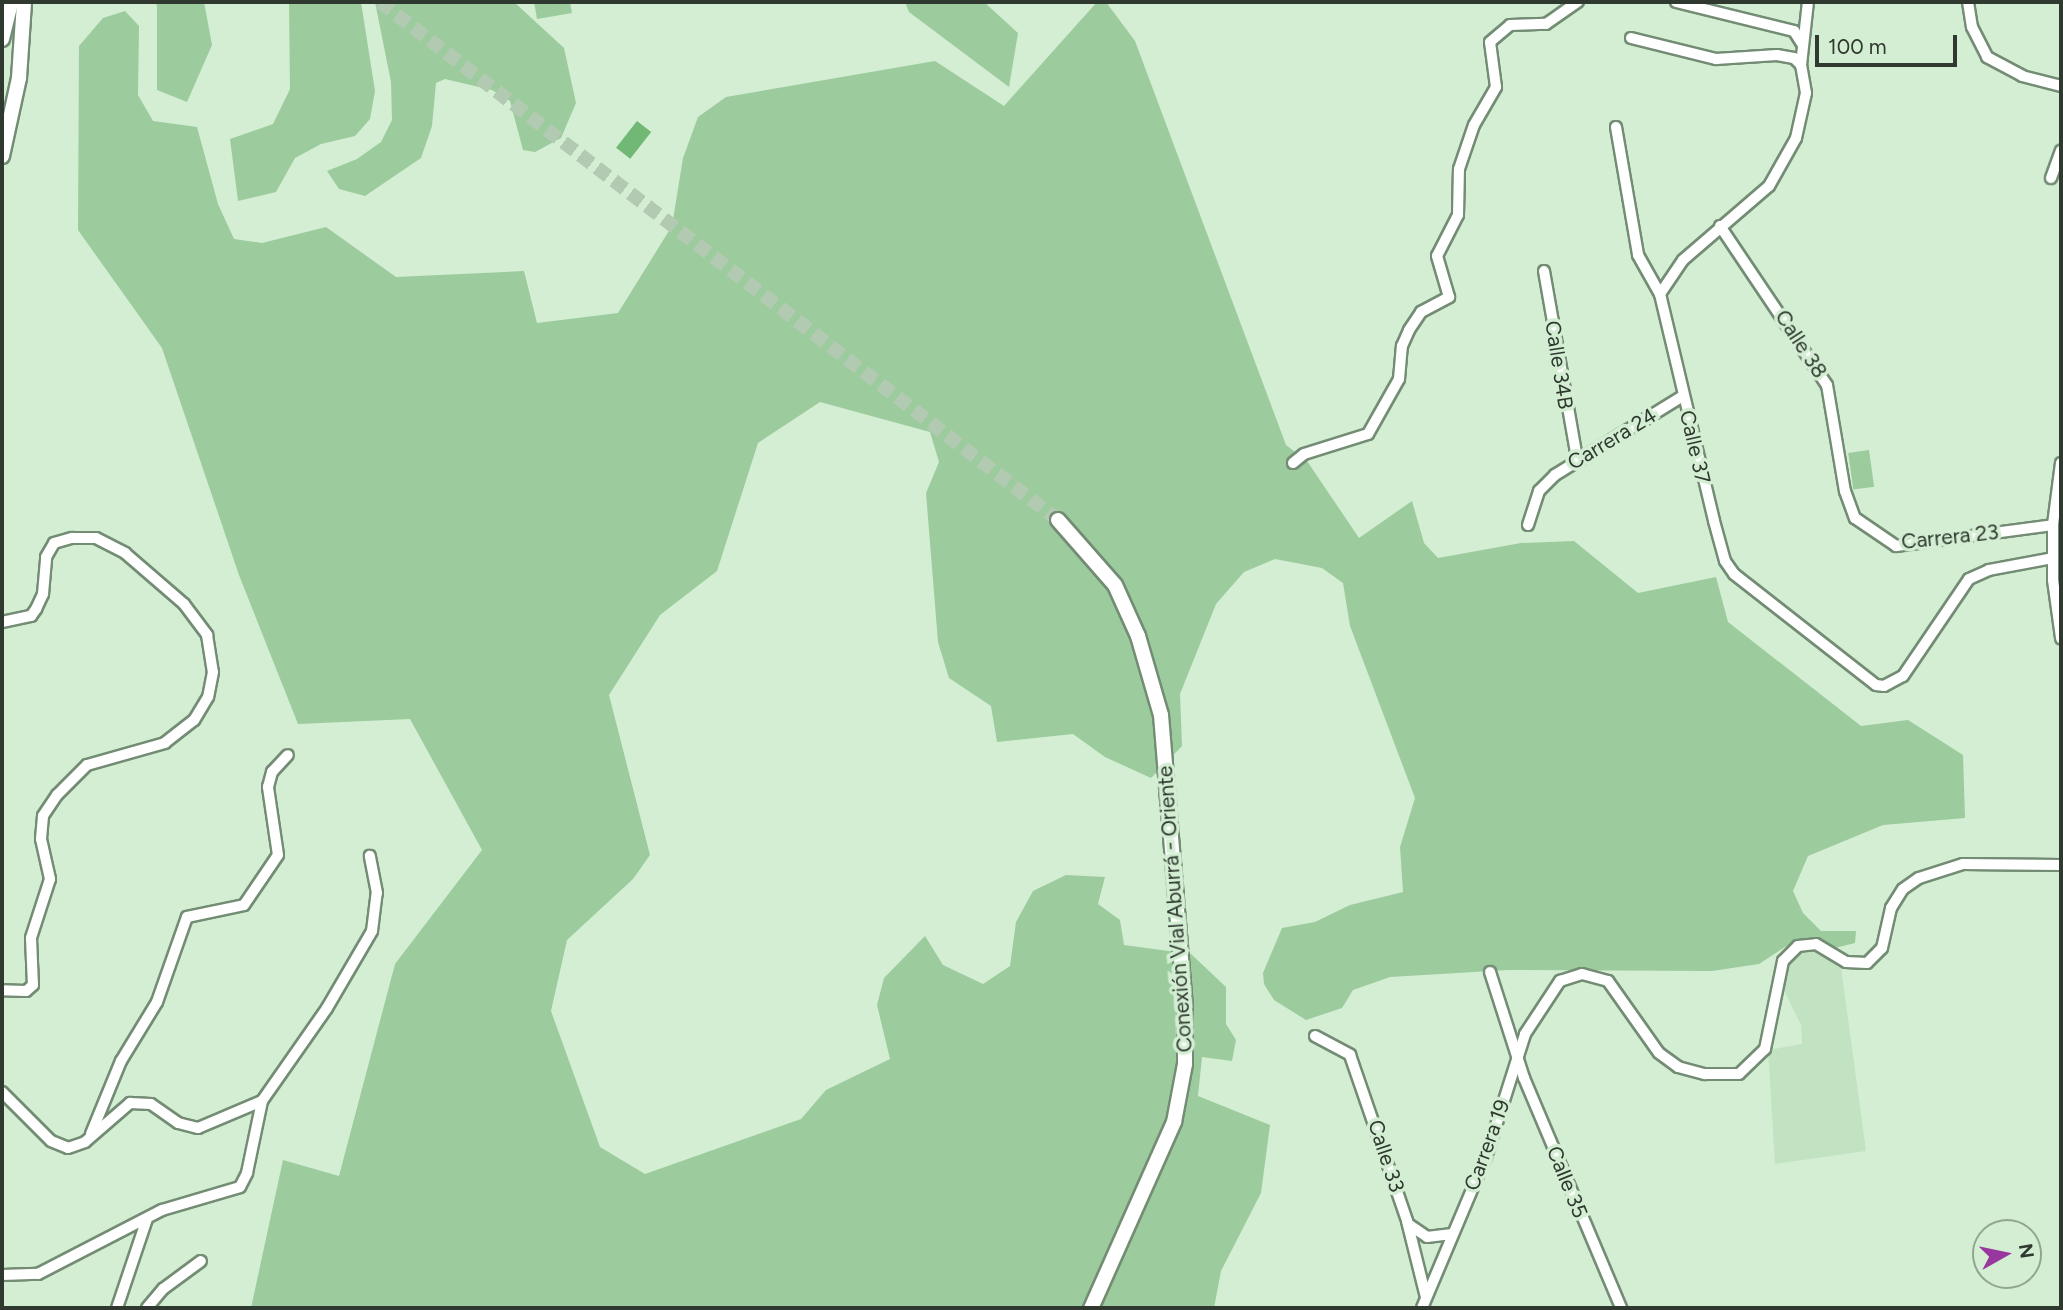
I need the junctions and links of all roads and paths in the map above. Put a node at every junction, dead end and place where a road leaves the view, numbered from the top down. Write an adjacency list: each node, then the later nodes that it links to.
1 (11, 2): 7 (main road)
2 (24, 2): 11 (main road)
3 (1578, 2): 23 (street)
4 (1676, 2): 9 (street)
5 (1808, 2): 9 (street)
6 (1968, 2): 12 (street)
7 (2, 38)
8 (1631, 38): 10 (street)
9 (1804, 47): 10 (street)
10 (1801, 65): 18 (street)
11 (19, 78): 13 (main road); 16 (main road)
12 (2061, 86)
13 (2, 123)
14 (1616, 127): 20 (street, Calle 37)
15 (2061, 151): 17 (street)
16 (2, 156)
17 (2051, 178)
18 (1720, 226): 20 (street); 25 (street, Calle 38)
19 (1544, 271): 22 (street, Calle 34B)
20 (1660, 293): 21 (street, Calle 37)
21 (1683, 396): 22 (street, Carrera 24); 29 (street, Calle 37)
22 (1577, 458): 27 (street, Carrera 24)
23 (1293, 463)
24 (2061, 463): 28 (street)
25 (1855, 518): 28 (street, Carrera 23)
26 (1058, 520): 51 (main road, Conexión Vial Aburrá - Oriente)
27 (1528, 525)
28 (2053, 525): 29 (street)
29 (2053, 558): 30 (street)
30 (2057, 576): 32 (street)
31 (2, 622): 37 (street)
32 (2061, 638)
33 (288, 755): 42 (street)
34 (370, 856): 41 (street)
35 (2061, 865): 39 (street, Carrera 19)
36 (1490, 972): 39 (street, Calle 35)
37 (2, 990)
38 (1315, 1036): 44 (street, Calle 33)
39 (1518, 1054): 45 (street, Carrera 19); 52 (street, Calle 35)
40 (2, 1092): 42 (street)
41 (262, 1101): 42 (street); 43 (street)
42 (91, 1134)
43 (147, 1219): 47 (street); 49 (street)
44 (1407, 1221): 45 (street); 48 (street, Calle 33)
45 (1452, 1234): 48 (street, Carrera 19)
46 (201, 1261): 50 (street)
47 (2, 1275)
48 (1424, 1303)
49 (117, 1308)
50 (147, 1308)
51 (1091, 1308)
52 (1621, 1308)

